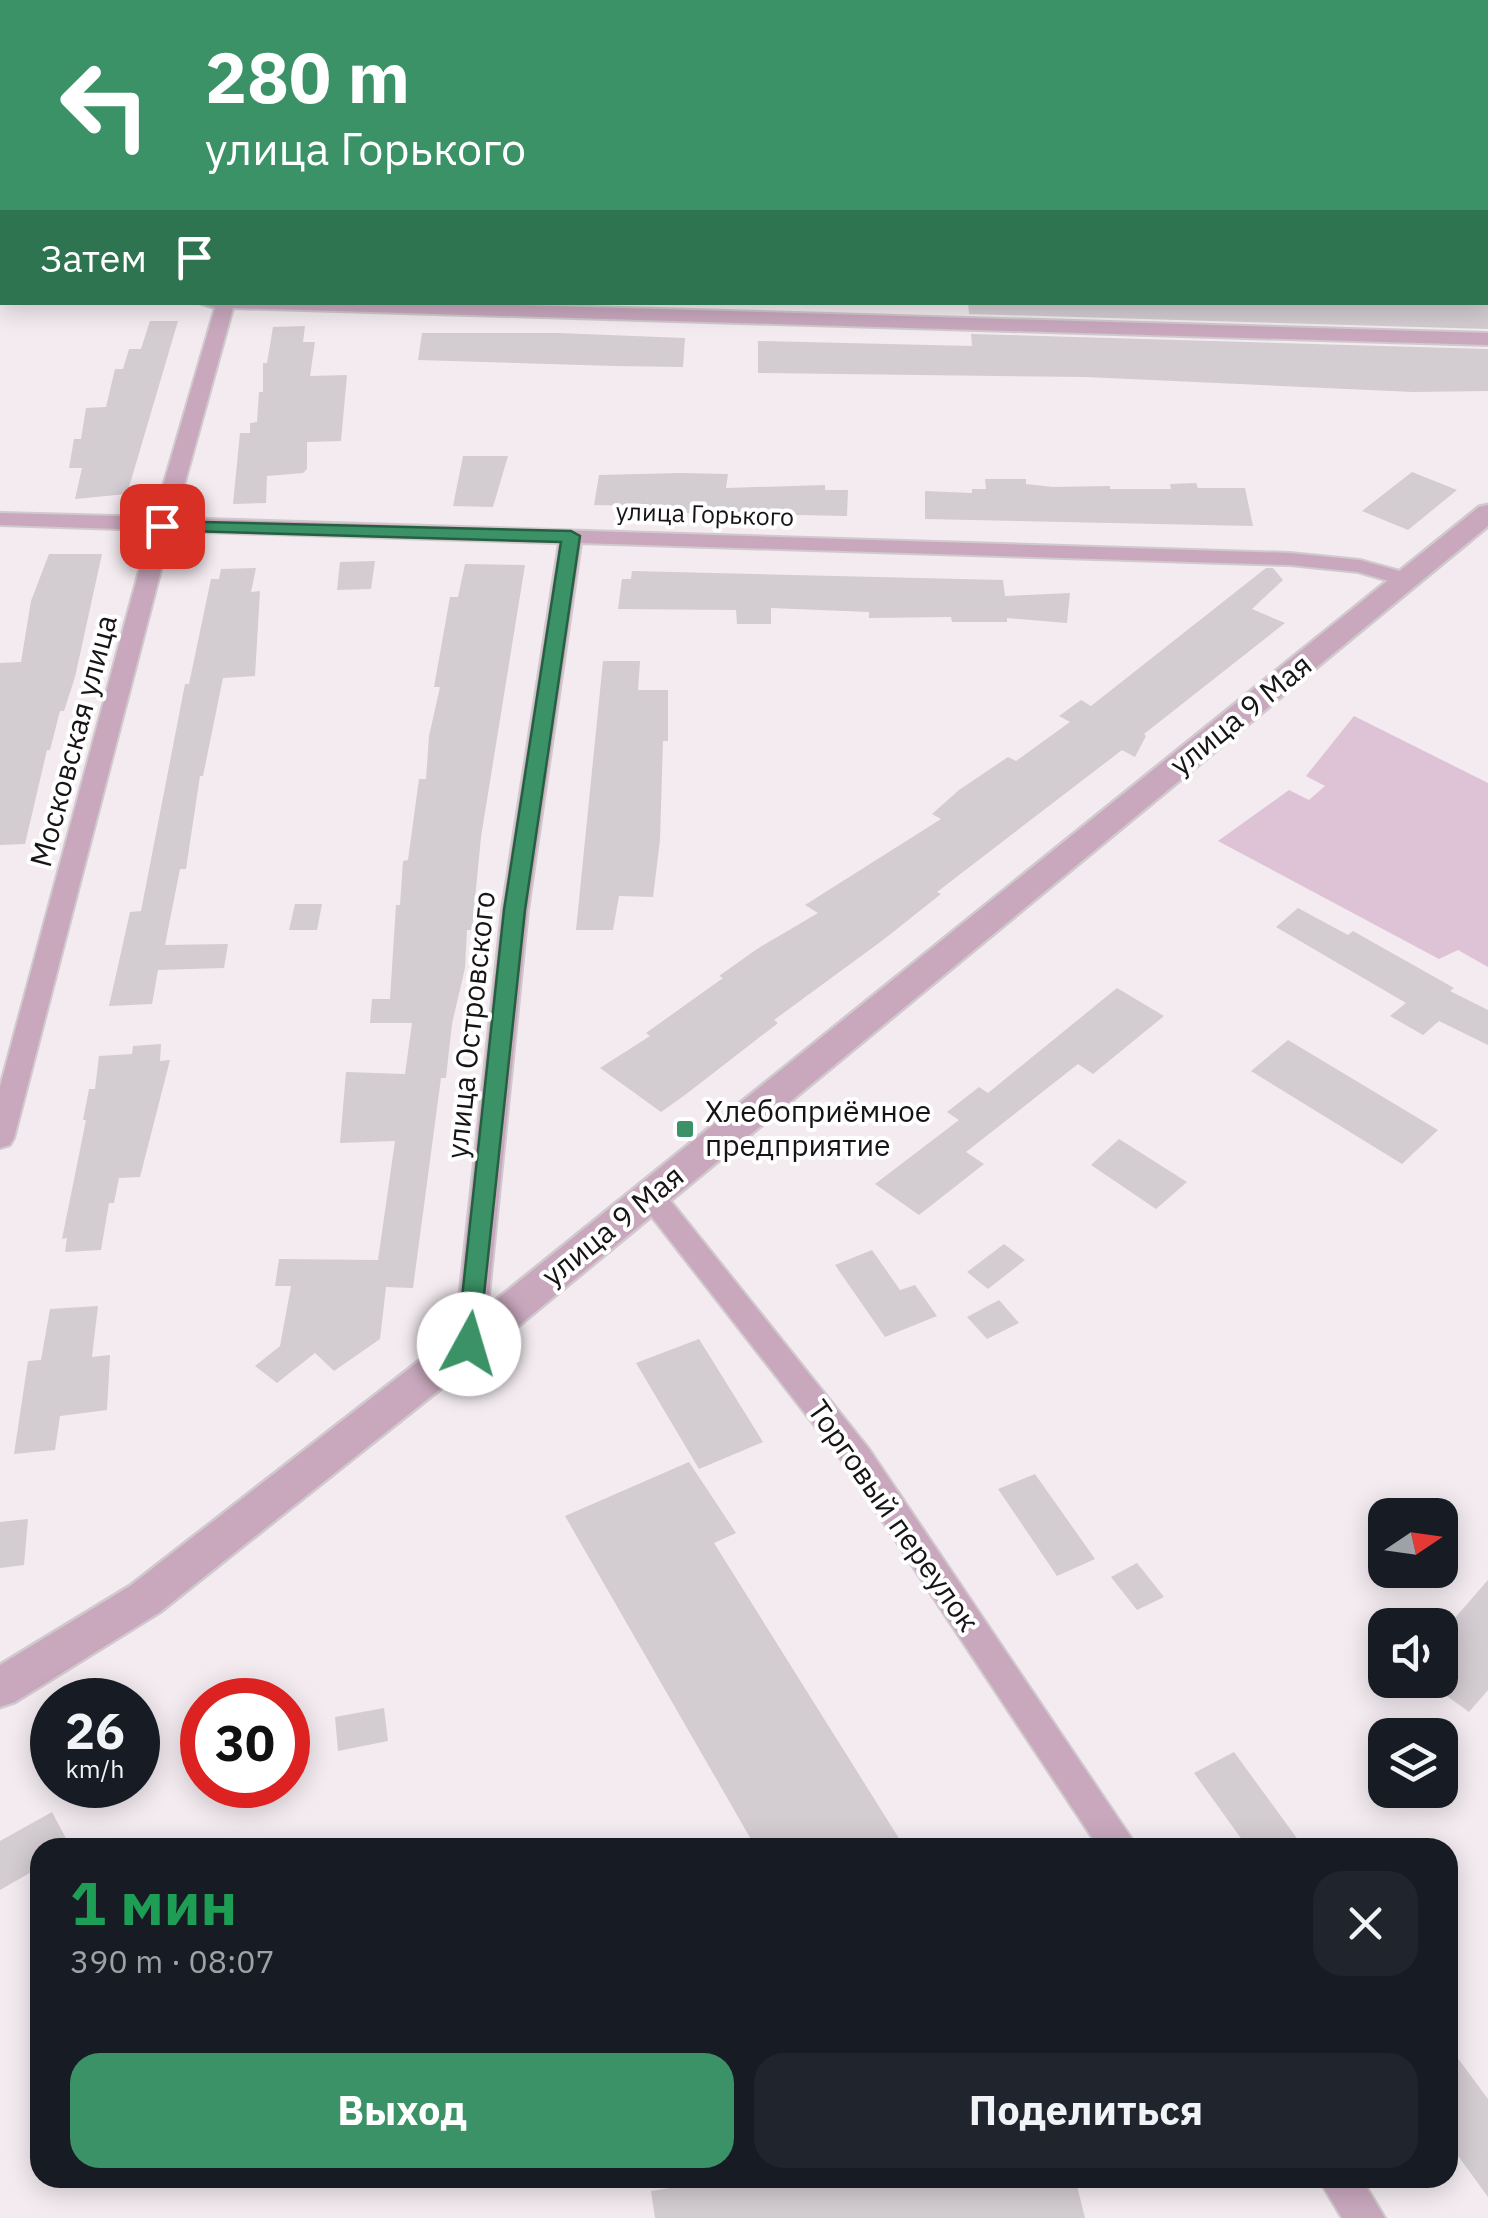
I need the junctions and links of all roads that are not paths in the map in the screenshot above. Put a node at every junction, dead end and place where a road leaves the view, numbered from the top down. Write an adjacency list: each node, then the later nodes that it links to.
1 (225, 305): 6 (street, Московская улица)
2 (296, 305): 3 (street)
3 (1488, 339)
4 (1488, 513): 8 (street, улица 9 Мая)
5 (0, 519): 6 (street, улица Горького)
6 (162, 526): 7 (street, улица Горького); 9 (street, Московская улица)
7 (571, 536): 8 (street, улица Горького); 11 (street, улица Островского)
8 (1406, 580): 10 (street, улица 9 Мая)
9 (0, 1138)
10 (651, 1196): 11 (street, улица 9 Мая); 13 (street, Торговый переулок)
11 (469, 1344): 12 (street, улица 9 Мая)
12 (0, 1688)
13 (1113, 1838)
14 (1344, 2188): 15 (street)
15 (1364, 2218)

